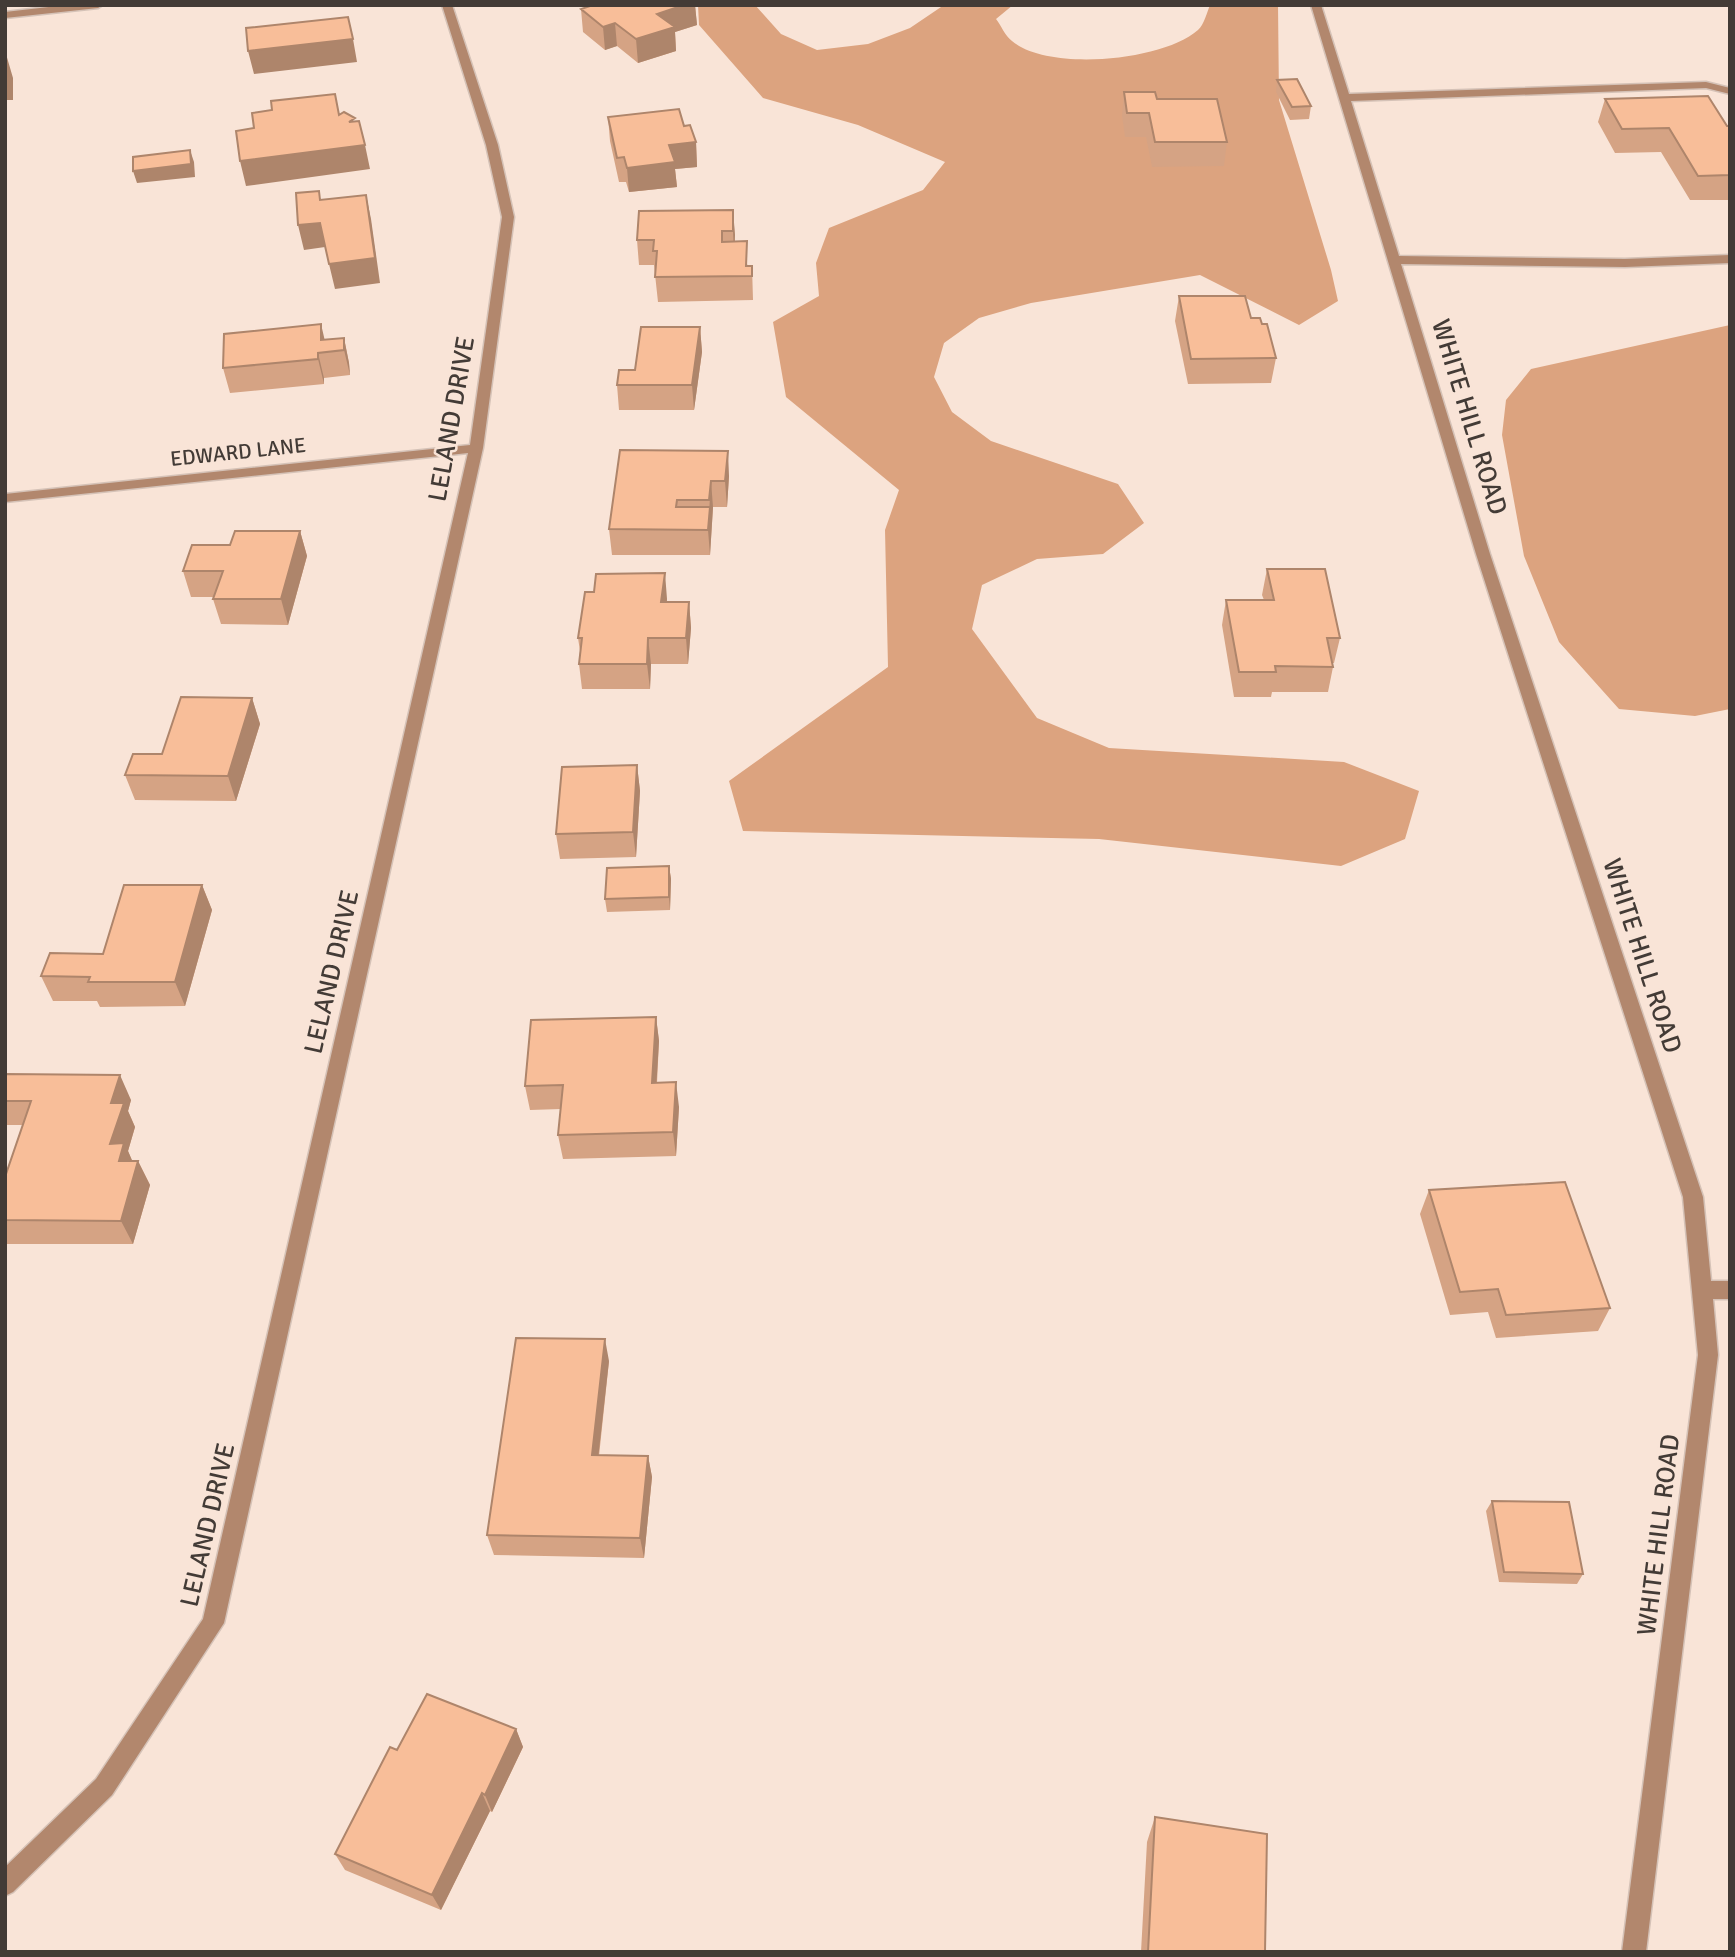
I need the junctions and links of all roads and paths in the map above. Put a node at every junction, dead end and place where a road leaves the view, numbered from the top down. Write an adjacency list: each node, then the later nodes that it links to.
1 (98, 5): 4 (street)
2 (447, 5): 9 (street, LELAND DRIVE)
3 (1316, 5): 6 (street, WHITE HILL ROAD)
4 (5, 15)
5 (1730, 91): 6 (street)
6 (1344, 98): 7 (street, WHITE HILL ROAD)
7 (1394, 260): 8 (street); 11 (street, WHITE HILL ROAD)
8 (1730, 260)
9 (476, 448): 10 (street, EDWARD LANE); 13 (street, LELAND DRIVE)
10 (5, 498)
11 (1701, 1290): 12 (street); 14 (street, WHITE HILL ROAD)
12 (1730, 1290)
13 (5, 1884)
14 (1634, 1952)

